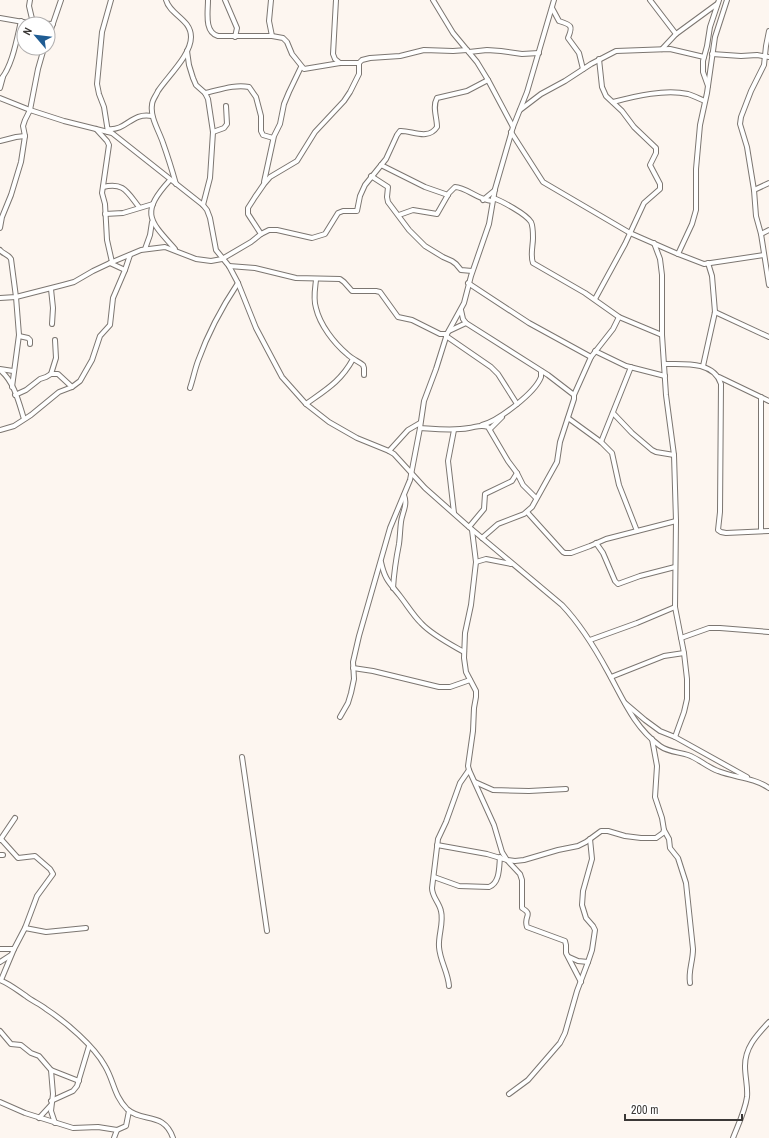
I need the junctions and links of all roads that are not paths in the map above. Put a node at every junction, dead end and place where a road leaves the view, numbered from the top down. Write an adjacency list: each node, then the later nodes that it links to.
1 (30, 0): 15 (street)
2 (61, 0): 16 (street)
3 (112, 0): 55 (street)
4 (166, 0): 25 (street)
5 (208, 0): 22 (street)
6 (225, 0): 22 (street)
7 (271, 0): 21 (street)
8 (336, 0): 33 (street)
9 (433, 0): 26 (street)
10 (554, 0): 14 (street)
11 (650, 0): 20 (street)
12 (727, 0): 28 (street)
13 (718, 2): 20 (street); 31 (street)
14 (551, 8): 27 (street); 36 (street)
15 (31, 16)
16 (56, 16)
17 (0, 18): 18 (street)
18 (16, 20)
19 (769, 31): 30 (street)
20 (676, 34): 24 (street)
21 (272, 36): 22 (street); 35 (street)
22 (235, 37)
23 (16, 40): 37 (street)
24 (662, 49): 31 (street); 32 (street)
25 (187, 51): 42 (street); 50 (street)
26 (468, 51): 27 (street); 34 (street); 38 (street)
27 (539, 53): 41 (street)
28 (712, 54): 30 (street); 39 (street)
29 (42, 56): 48 (street)
30 (767, 56): 69 (street)
31 (704, 57): 39 (street)
32 (599, 60): 36 (street); 46 (street)
33 (340, 63): 34 (street); 35 (street)
34 (359, 63): 66 (street)
35 (301, 67): 59 (street)
36 (583, 69): 44 (street)
37 (1, 79): 40 (street)
38 (488, 80): 51 (street); 61 (street)
39 (708, 87): 45 (street)
40 (0, 88)
41 (527, 92): 44 (street); 49 (street)
42 (205, 93): 56 (street); 59 (street)
43 (0, 98): 48 (street)
44 (534, 99): 49 (street)
45 (705, 101): 46 (street); 89 (street)
46 (613, 102): 82 (street)
47 (226, 106): 56 (street)
48 (30, 110): 54 (street); 58 (street)
49 (520, 110): 52 (street)
50 (152, 116): 55 (street); 65 (street)
51 (508, 116): 52 (street); 53 (street)
52 (517, 116): 53 (street)
53 (512, 127): 57 (street)
54 (95, 129): 55 (street); 67 (street)
55 (108, 130): 63 (street)
56 (213, 132): 74 (street)
57 (511, 132): 68 (street); 82 (street)
58 (25, 136): 60 (street); 78 (street)
59 (273, 138): 66 (street)
60 (0, 141)
61 (381, 165): 62 (street); 70 (street)
62 (371, 176): 77 (street); 83 (street)
63 (170, 180): 65 (street); 73 (street)
64 (769, 183): 69 (street)
65 (176, 184): 74 (street)
66 (264, 184): 83 (street)
67 (103, 187): 75 (street); 76 (street)
68 (495, 189): 71 (street); 72 (street)
69 (754, 190): 84 (street)
70 (448, 194): 71 (street); 77 (street)
71 (483, 200): 72 (street)
72 (493, 200): 97 (street); 106 (street)
73 (153, 204): 75 (street); 79 (street)
74 (204, 205): 92 (street)
75 (139, 207): 76 (street)
76 (105, 214): 93 (street)
77 (399, 215): 97 (street)
78 (1, 216): 80 (street)
79 (152, 220): 86 (street); 88 (street)
80 (0, 228)
81 (769, 230): 84 (street)
82 (630, 233): 85 (street); 106 (street)
83 (261, 234): 92 (street)
84 (761, 234): 90 (street)
85 (654, 243): 89 (street); 113 (street)
86 (145, 249): 88 (street); 91 (street)
87 (0, 250): 104 (street)
88 (176, 250): 92 (street)
89 (678, 254): 94 (street)
90 (764, 254): 94 (street); 98 (street)
91 (130, 255): 93 (street); 96 (street)
92 (222, 259): 95 (street)
93 (111, 263): 96 (street); 103 (street)
94 (708, 263): 108 (street)
95 (229, 266): 99 (street); 100 (street)
96 (125, 270): 135 (street)
97 (472, 271): 101 (street)
98 (768, 279): 102 (street)
99 (316, 280): 112 (street); 120 (street)
100 (238, 283): 137 (street); 142 (street)
101 (468, 283): 107 (street); 119 (street)
102 (769, 285)
103 (51, 289): 104 (street); 111 (street)
104 (16, 296): 105 (street); 114 (street)
105 (0, 298)
106 (595, 299): 109 (street)
107 (461, 310): 110 (street); 112 (street)
108 (715, 312): 115 (street); 122 (street)
109 (619, 317): 113 (street); 118 (street)
110 (466, 323): 112 (street); 127 (street)
111 (52, 324)
112 (447, 335): 143 (street); 149 (street)
113 (662, 335): 121 (street)
114 (19, 336): 117 (street); 126 (street)
115 (769, 337)
116 (55, 340): 123 (street)
117 (30, 344)
118 (595, 351): 119 (street); 124 (street)
119 (590, 357): 139 (street)
120 (354, 359): 130 (street); 142 (street)
121 (665, 364): 122 (street); 132 (street)
122 (703, 366): 134 (street)
123 (54, 367): 128 (street); 129 (street)
124 (631, 367): 132 (street); 145 (street)
125 (0, 369): 126 (street); 136 (street)
126 (13, 371): 136 (street)
127 (541, 371): 131 (street); 133 (street)
128 (51, 374): 129 (street); 138 (street)
129 (58, 374): 135 (street)
130 (364, 375)
131 (548, 375): 133 (street); 139 (street)
132 (665, 376): 155 (street)
133 (541, 377): 143 (street)
134 (719, 377): 140 (street); 164 (street)
135 (72, 386): 147 (street)
136 (12, 387): 138 (street)
137 (190, 388)
138 (15, 395): 147 (street)
139 (574, 395): 146 (street)
140 (761, 397): 141 (street); 164 (street)
141 (769, 401)
142 (306, 404): 154 (street)
143 (517, 404): 144 (street)
144 (507, 412): 148 (street); 150 (street)
145 (613, 413): 153 (street); 155 (street)
146 (568, 418): 153 (street); 159 (street)
147 (24, 419): 151 (street)
148 (481, 425): 150 (street); 152 (street)
149 (420, 426): 152 (street); 154 (street); 156 (street)
150 (490, 429): 157 (street)
151 (0, 430)
152 (454, 430): 161 (street)
153 (601, 442): 166 (street)
154 (389, 450): 156 (street)
155 (674, 455): 162 (street)
156 (411, 472): 158 (street); 161 (street)
157 (517, 473): 159 (street); 163 (street)
158 (404, 495): 169 (street); 173 (street)
159 (536, 498): 160 (street)
160 (527, 512): 167 (street); 168 (street)
161 (454, 514): 163 (street)
162 (676, 521): 166 (street); 172 (street)
163 (470, 528): 167 (street); 170 (street)
164 (761, 530): 165 (street)
165 (769, 530)
166 (637, 531): 168 (street)
167 (482, 538): 171 (street)
168 (596, 543): 172 (street)
169 (381, 561): 173 (street); 180 (street)
170 (476, 562): 171 (street); 178 (street)
171 (512, 564): 177 (street)
172 (675, 567): 174 (street)
173 (393, 588): 178 (street)
174 (675, 607): 176 (street); 177 (street)
175 (769, 632): 176 (street)
176 (681, 638): 179 (street)
177 (590, 640): 181 (street)
178 (464, 652): 182 (street)
179 (684, 653): 181 (street); 185 (street)
180 (353, 668): 182 (street); 184 (street)
181 (611, 677): 183 (street)
182 (470, 680): 188 (street)
183 (623, 702): 185 (street); 186 (street)
184 (340, 717)
185 (675, 737): 189 (street)
186 (652, 738): 189 (street); 195 (street)
187 (242, 757): 204 (street)
188 (468, 770): 190 (street); 191 (street)
189 (750, 778): 192 (street)
190 (463, 779): 191 (street); 198 (street)
191 (474, 781): 193 (street); 200 (street)
192 (769, 788)
193 (566, 789)
194 (15, 818): 197 (street)
195 (664, 830): 196 (street); 213 (street)
196 (590, 839): 200 (street); 210 (street)
197 (1, 840): 202 (street)
198 (437, 845): 199 (street); 201 (street)
199 (500, 857): 200 (street); 201 (street)
200 (507, 860): 208 (street)
201 (434, 877): 214 (street)
202 (25, 928): 203 (street); 206 (street)
203 (86, 928)
204 (268, 931)
205 (0, 949): 206 (street)
206 (14, 949): 207 (street)
207 (11, 955): 209 (street); 211 (street)
208 (568, 957): 210 (street); 212 (street)
209 (0, 962)
210 (588, 962): 212 (street)
211 (1, 980): 217 (street)
212 (581, 982): 220 (street)
213 (690, 983)
214 (449, 986)
215 (769, 1022): 229 (street)
216 (0, 1032): 218 (street)
217 (89, 1046): 219 (street); 223 (street)
218 (51, 1070): 219 (street); 222 (street)
219 (79, 1080): 222 (street)
220 (509, 1094)
221 (0, 1102): 224 (street)
222 (52, 1103): 224 (street); 225 (street)
223 (129, 1111): 226 (street); 228 (street)
224 (39, 1118): 225 (street)
225 (55, 1123): 226 (street)
226 (117, 1130): 227 (street)
227 (114, 1138)
228 (173, 1138)
229 (733, 1138)

